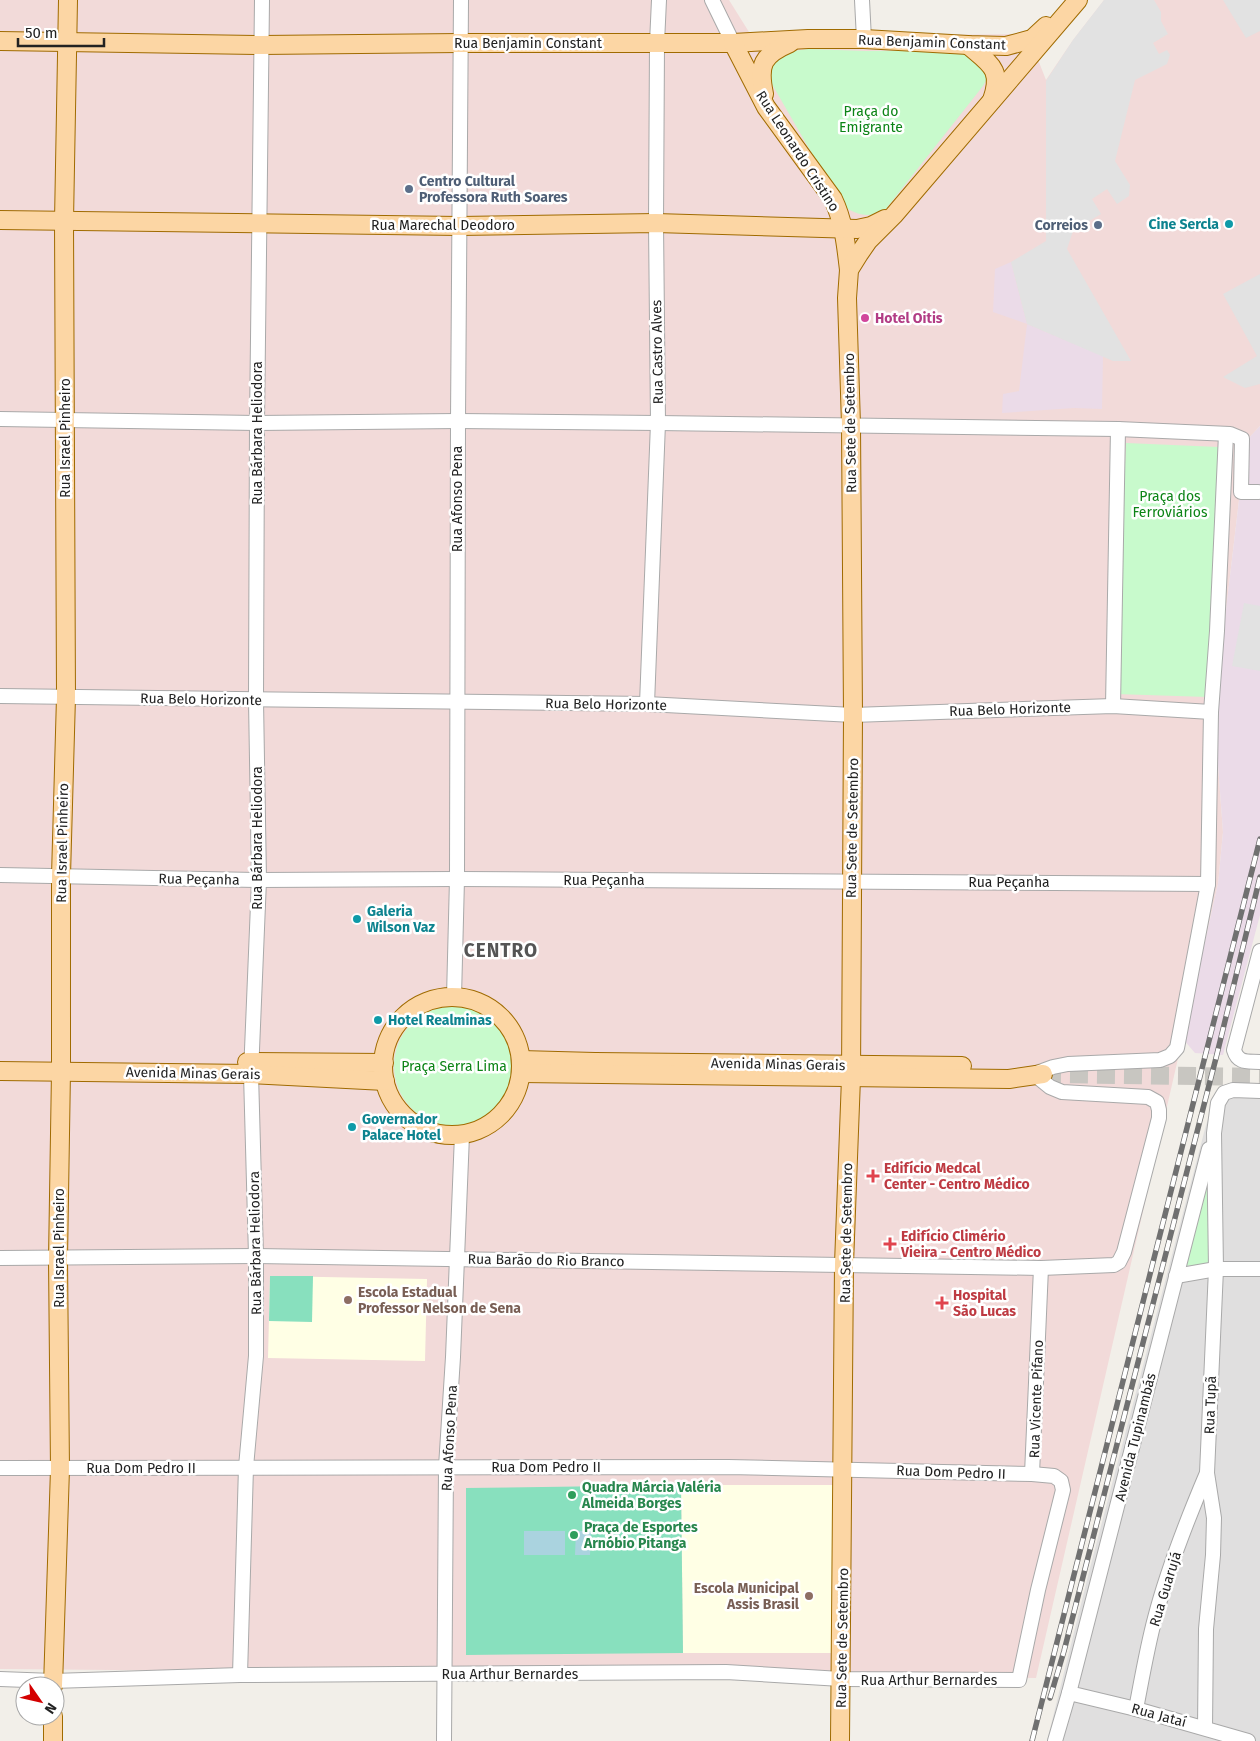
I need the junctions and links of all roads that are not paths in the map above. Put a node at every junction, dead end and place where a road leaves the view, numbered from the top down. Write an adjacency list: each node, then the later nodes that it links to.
1 (68, 0): 12 (main road, Rua Israel Pinheiro)
2 (262, 0): 16 (street, Rua Bárbara Heliodora)
3 (461, 0): 14 (street, Rua Afonso Pena)
4 (659, 0): 13 (street, Rua Castro Alves)
5 (712, 0): 15 (street, Rua Leonardo Cristino)
6 (862, 0): 10 (street)
7 (1066, 0): 17 (main road, Rua Benjamin Constant)
8 (1078, 0): 18 (main road, Rua Sete de Setembro)
9 (808, 39): 10 (main road, Rua Benjamin Constant); 15 (main road, Rua Benjamin Constant); 19 (main road)
10 (864, 39): 17 (main road, Rua Benjamin Constant)
11 (0, 41): 12 (main road, Rua Benjamin Constant)
12 (66, 42): 16 (main road, Rua Benjamin Constant); 22 (main road, Rua Israel Pinheiro)
13 (657, 42): 14 (main road, Rua Benjamin Constant); 15 (main road, Rua Benjamin Constant); 24 (street, Rua Castro Alves)
14 (460, 43): 16 (main road, Rua Benjamin Constant); 25 (street, Rua Afonso Pena)
15 (733, 43): 19 (main road, Rua Leonardo Cristino)
16 (261, 45): 23 (street, Rua Bárbara Heliodora)
17 (968, 45): 18 (main road)
18 (991, 103): 20 (main road, Rua Sete de Setembro)
19 (766, 107): 26 (main road, Rua Leonardo Cristino)
20 (894, 215): 26 (main road, Rua Leonardo Cristino); 27 (main road, Rua Sete de Setembro)
21 (0, 220): 22 (main road, Rua Marechal Deodoro)
22 (64, 221): 23 (main road, Rua Marechal Deodoro); 29 (main road, Rua Israel Pinheiro)
23 (260, 223): 25 (main road, Rua Marechal Deodoro); 31 (street, Rua Bárbara Heliodora)
24 (656, 223): 25 (main road, Rua Marechal Deodoro); 26 (main road, Rua Marechal Deodoro); 32 (street, Rua Castro Alves)
25 (459, 226): 30 (street, Rua Afonso Pena)
26 (844, 229): 27 (main road)
27 (849, 270): 33 (main road, Rua Sete de Setembro)
28 (0, 419): 29 (street)
29 (64, 421): 31 (street); 38 (main road, Rua Israel Pinheiro)
30 (458, 421): 31 (street); 32 (street); 40 (street, Rua Afonso Pena)
31 (257, 423): 39 (street, Rua Bárbara Heliodora)
32 (658, 423): 33 (street); 41 (street, Rua Castro Alves)
33 (851, 425): 34 (street); 44 (main road, Rua Sete de Setembro)
34 (1118, 429): 35 (street); 42 (street)
35 (1226, 434): 36 (street); 43 (street)
36 (1258, 492)
37 (0, 696): 38 (street, Rua Belo Horizonte)
38 (66, 697): 39 (street, Rua Belo Horizonte); 46 (main road, Rua Israel Pinheiro)
39 (256, 700): 40 (street, Rua Belo Horizonte); 48 (street, Rua Bárbara Heliodora)
40 (456, 702): 41 (street, Rua Belo Horizonte); 47 (street, Rua Afonso Pena)
41 (647, 704): 44 (street, Rua Belo Horizonte)
42 (1112, 706): 43 (street, Rua Belo Horizonte); 44 (street, Rua Belo Horizonte)
43 (1211, 712): 50 (street)
44 (853, 715): 49 (main road, Rua Sete de Setembro)
45 (0, 876): 46 (street, Rua Peçanha)
46 (61, 876): 48 (street, Rua Peçanha); 55 (main road, Rua Israel Pinheiro)
47 (457, 879): 48 (street, Rua Peçanha); 49 (street, Rua Peçanha); 52 (street, Rua Afonso Pena)
48 (259, 880): 57 (street, Rua Bárbara Heliodora)
49 (851, 881): 50 (street, Rua Peçanha); 59 (main road, Rua Sete de Setembro)
50 (1208, 884): 61 (street, Avenida Minas Gerais)
51 (1260, 951): 54 (street)
52 (454, 997): 56 (main road); 60 (main road)
53 (0, 1061): 55 (main road, Avenida Minas Gerais)
54 (1260, 1062)
55 (61, 1066): 57 (main road, Avenida Minas Gerais); 58 (main road, Avenida Minas Gerais); 68 (main road, Rua Israel Pinheiro)
56 (521, 1066): 59 (main road, Avenida Minas Gerais); 64 (main road)
57 (251, 1068): 60 (main road, Avenida Minas Gerais); 65 (street, Rua Bárbara Heliodora)
58 (0, 1071)
59 (851, 1071): 61 (main road, Avenida Minas Gerais); 69 (main road, Rua Sete de Setembro)
60 (384, 1072): 64 (main road)
61 (1038, 1074): 70 (street, Rua Barão do Rio Branco)
62 (1260, 1091): 63 (street, Rua Tupã)
63 (1214, 1133): 71 (street, Rua Tupã); 73 (street, Avenida Tupinambás)
64 (462, 1135): 67 (street, Rua Afonso Pena)
65 (256, 1256): 67 (street, Rua Barão do Rio Branco); 68 (street, Rua Barão do Rio Branco); 74 (street, Rua Bárbara Heliodora)
66 (0, 1258): 68 (street, Rua Barão do Rio Branco)
67 (456, 1258): 69 (street, Rua Barão do Rio Branco); 75 (street, Rua Afonso Pena)
68 (58, 1259): 77 (main road, Rua Israel Pinheiro)
69 (844, 1264): 70 (street, Rua Barão do Rio Branco); 78 (main road, Rua Sete de Setembro)
70 (1041, 1268): 80 (street, Rua Vicente Pifano)
71 (1216, 1269): 72 (street); 73 (street); 79 (street, Rua Tupã)
72 (1260, 1269)
73 (1176, 1276): 89 (street, Avenida Tupinambás)
74 (246, 1467): 75 (street, Rua Dom Pedro II); 77 (street, Rua Dom Pedro II); 83 (street, Rua Bárbara Heliodora)
75 (446, 1467): 78 (street, Rua Dom Pedro II); 81 (street, Rua Afonso Pena)
76 (0, 1468): 77 (street, Rua Dom Pedro II)
77 (60, 1469): 82 (main road, Rua Israel Pinheiro)
78 (844, 1469): 80 (street, Rua Dom Pedro II); 85 (main road, Rua Sete de Setembro)
79 (1207, 1473): 90 (street, Rua Guarujá); 92 (street, Rua Tupã)
80 (1032, 1474): 87 (street, Rua Vicente Pifano)
81 (445, 1674): 83 (street, Rua Arthur Bernardes); 85 (street, Rua Arthur Bernardes); 94 (street, Rua Afonso Pena)
82 (53, 1676)
83 (240, 1676): 88 (street, Rua Arthur Bernardes)
84 (0, 1679): 86 (street, Rua Arthur Bernardes)
85 (841, 1679): 87 (street, Rua Arthur Bernardes); 95 (main road, Rua Sete de Setembro)
86 (15, 1680)
87 (1019, 1680)
88 (65, 1683)
89 (1069, 1693): 90 (street, Rua Jataí); 96 (street, Avenida Tupinambás)
90 (1136, 1708): 92 (street, Rua Jataí)
91 (53, 1726): 93 (main road)
92 (1205, 1728): 97 (street, Rua Jataí)
93 (53, 1741)
94 (444, 1741)
95 (840, 1741)
96 (1055, 1741)
97 (1248, 1741)

